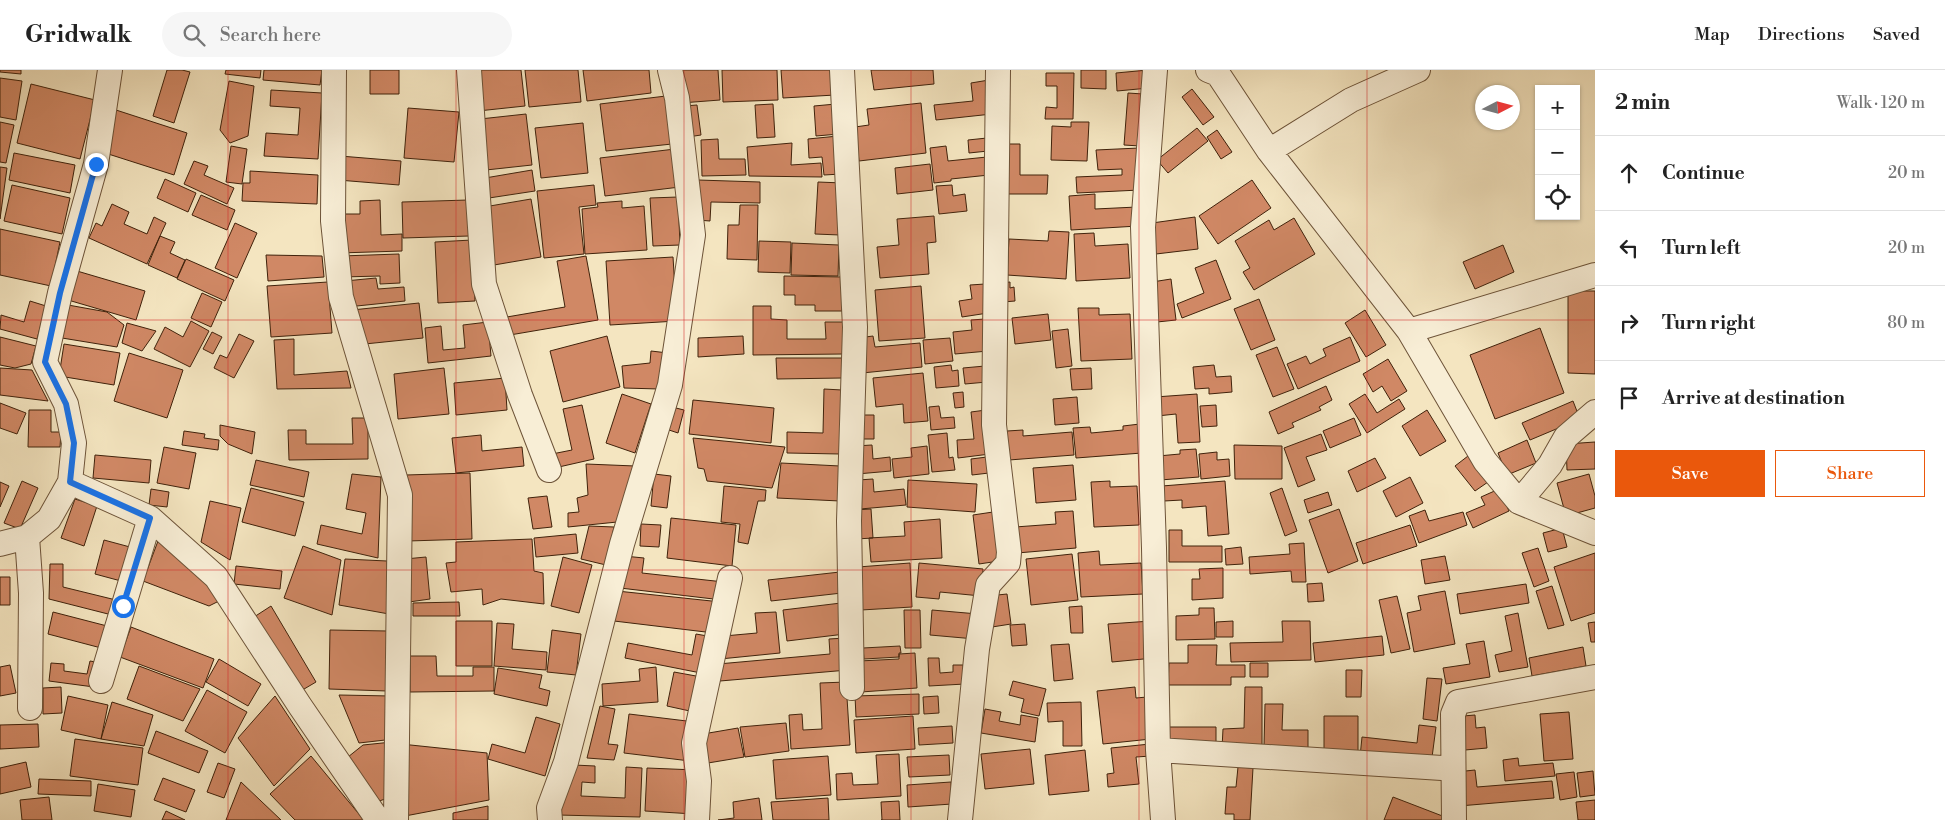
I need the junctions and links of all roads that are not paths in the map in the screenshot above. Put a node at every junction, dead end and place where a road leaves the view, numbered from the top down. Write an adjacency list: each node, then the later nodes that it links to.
1 (110, 70): 15 (street)
2 (334, 70): 29 (street)
3 (469, 70): 14 (street)
4 (670, 70): 30 (street)
5 (842, 70): 24 (street)
6 (998, 70): 32 (street)
7 (1155, 70): 26 (street)
8 (1208, 70): 10 (street)
9 (1418, 70): 10 (street)
10 (1269, 151): 12 (street)
11 (1595, 275): 12 (street)
12 (1409, 331): 16 (street)
13 (1595, 412): 16 (street)
14 (549, 470)
15 (70, 482): 17 (street); 19 (street)
16 (1518, 502): 18 (street)
17 (150, 518): 23 (street); 28 (street)
18 (1595, 533)
19 (27, 537): 20 (street); 25 (street)
20 (0, 544)
21 (730, 578): 31 (street)
22 (1595, 677): 34 (street)
23 (101, 681)
24 (852, 688)
25 (30, 708)
26 (1158, 750): 27 (street); 33 (street)
27 (1442, 768)
28 (378, 820)
29 (396, 820)
30 (550, 820)
31 (697, 820)
32 (960, 820)
33 (1163, 820)
34 (1454, 820)

